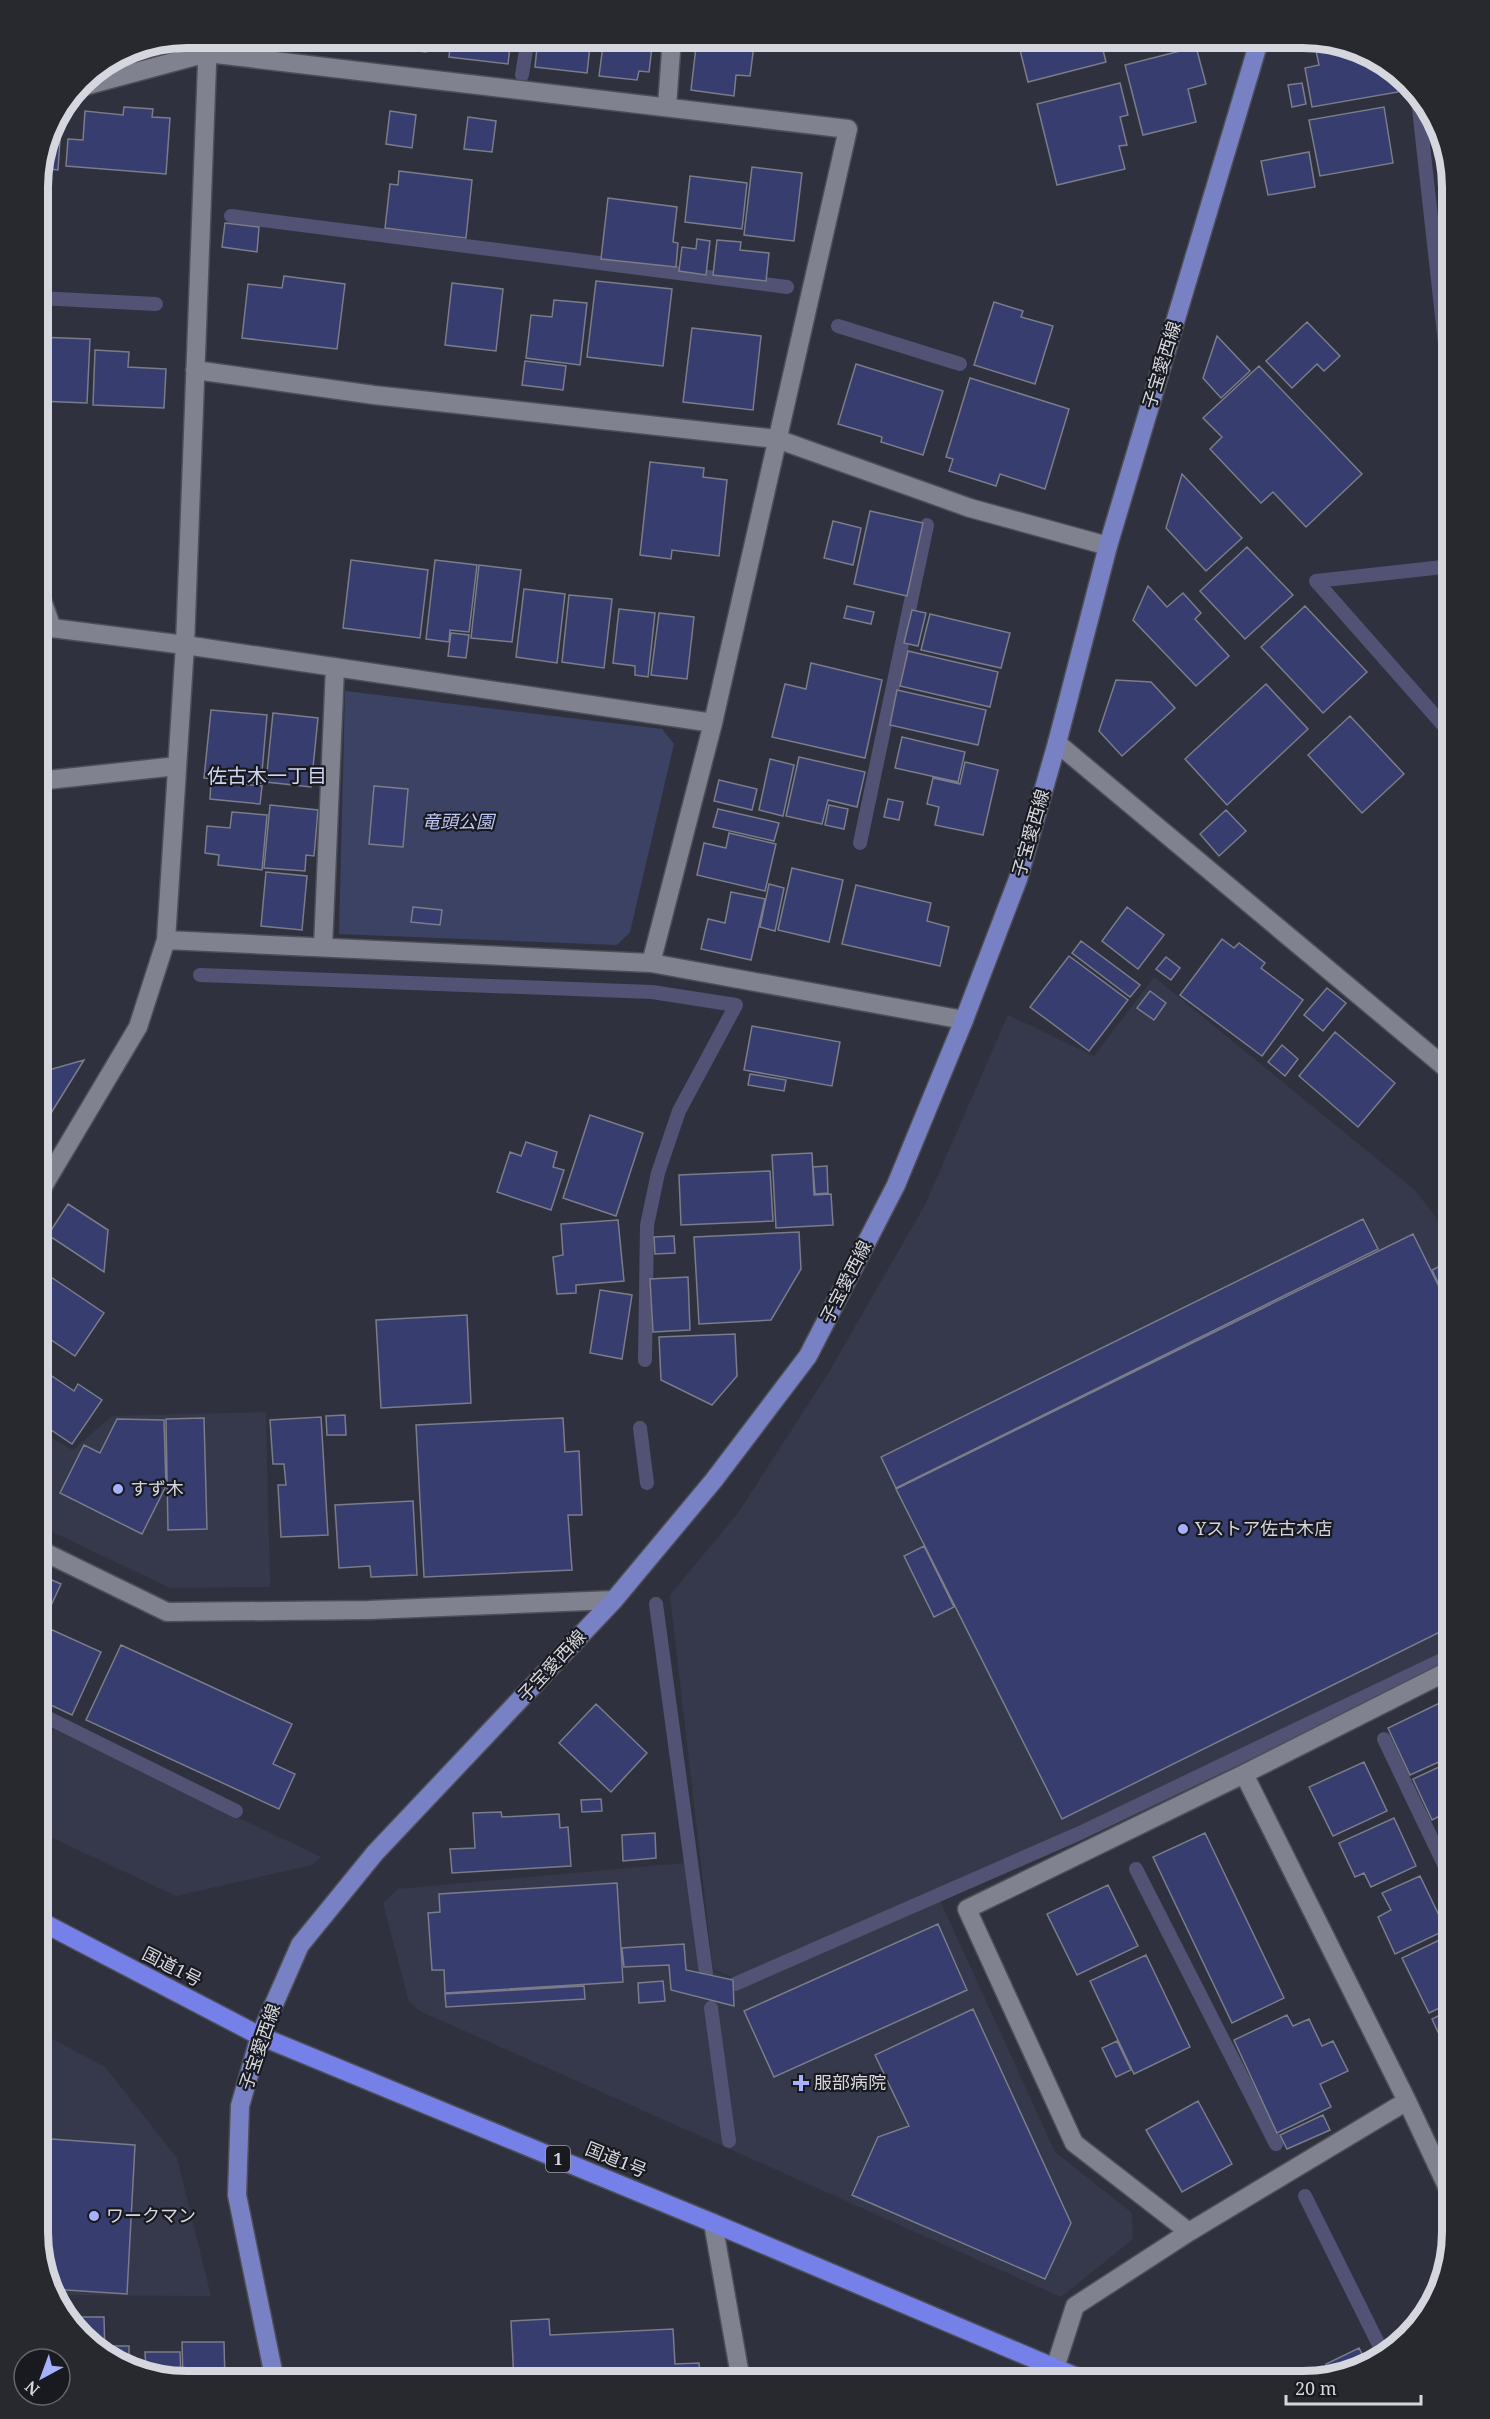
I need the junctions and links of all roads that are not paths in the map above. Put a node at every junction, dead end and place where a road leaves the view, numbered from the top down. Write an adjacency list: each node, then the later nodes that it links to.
1 (199, 48): 6 (street)
2 (208, 48): 8 (street)
3 (231, 48): 7 (street)
4 (671, 48): 7 (street)
5 (1257, 48): 10 (main road, 子宝愛西線)
6 (97, 81)
7 (666, 106): 9 (street)
8 (195, 370): 9 (street); 12 (street)
9 (777, 439): 10 (street); 14 (street)
10 (1108, 546): 15 (main road, 子宝愛西線)
11 (48, 617): 12 (street)
12 (185, 645): 13 (street); 16 (street)
13 (335, 667): 14 (street); 19 (street)
14 (712, 723): 20 (street)
15 (1057, 743): 21 (main road, 子宝愛西線); 22 (street)
16 (177, 766): 17 (street); 18 (street)
17 (48, 780)
18 (166, 940): 19 (street); 23 (street)
19 (323, 947): 20 (street)
20 (651, 963): 21 (street)
21 (964, 1020): 25 (main road, 子宝愛西線)
22 (1442, 1065)
23 (48, 1178)
24 (48, 1554): 25 (street)
25 (614, 1600): 29 (main road, 子宝愛西線)
26 (1442, 1674): 27 (street)
27 (1244, 1773): 30 (street); 33 (street)
28 (48, 1925): 29 (highway, 国道1号 / 1)
29 (260, 2036): 32 (highway, 国道1号 / 1); 35 (main road, 子宝愛西線)
30 (1407, 2101): 31 (street); 33 (street)
31 (1442, 2176)
32 (713, 2223): 34 (highway, 国道1号 / 1); 36 (street)
33 (1189, 2232): 34 (street)
34 (1055, 2368): 37 (highway, 国道1号 / 1)
35 (273, 2371)
36 (739, 2371)
37 (1062, 2371)

